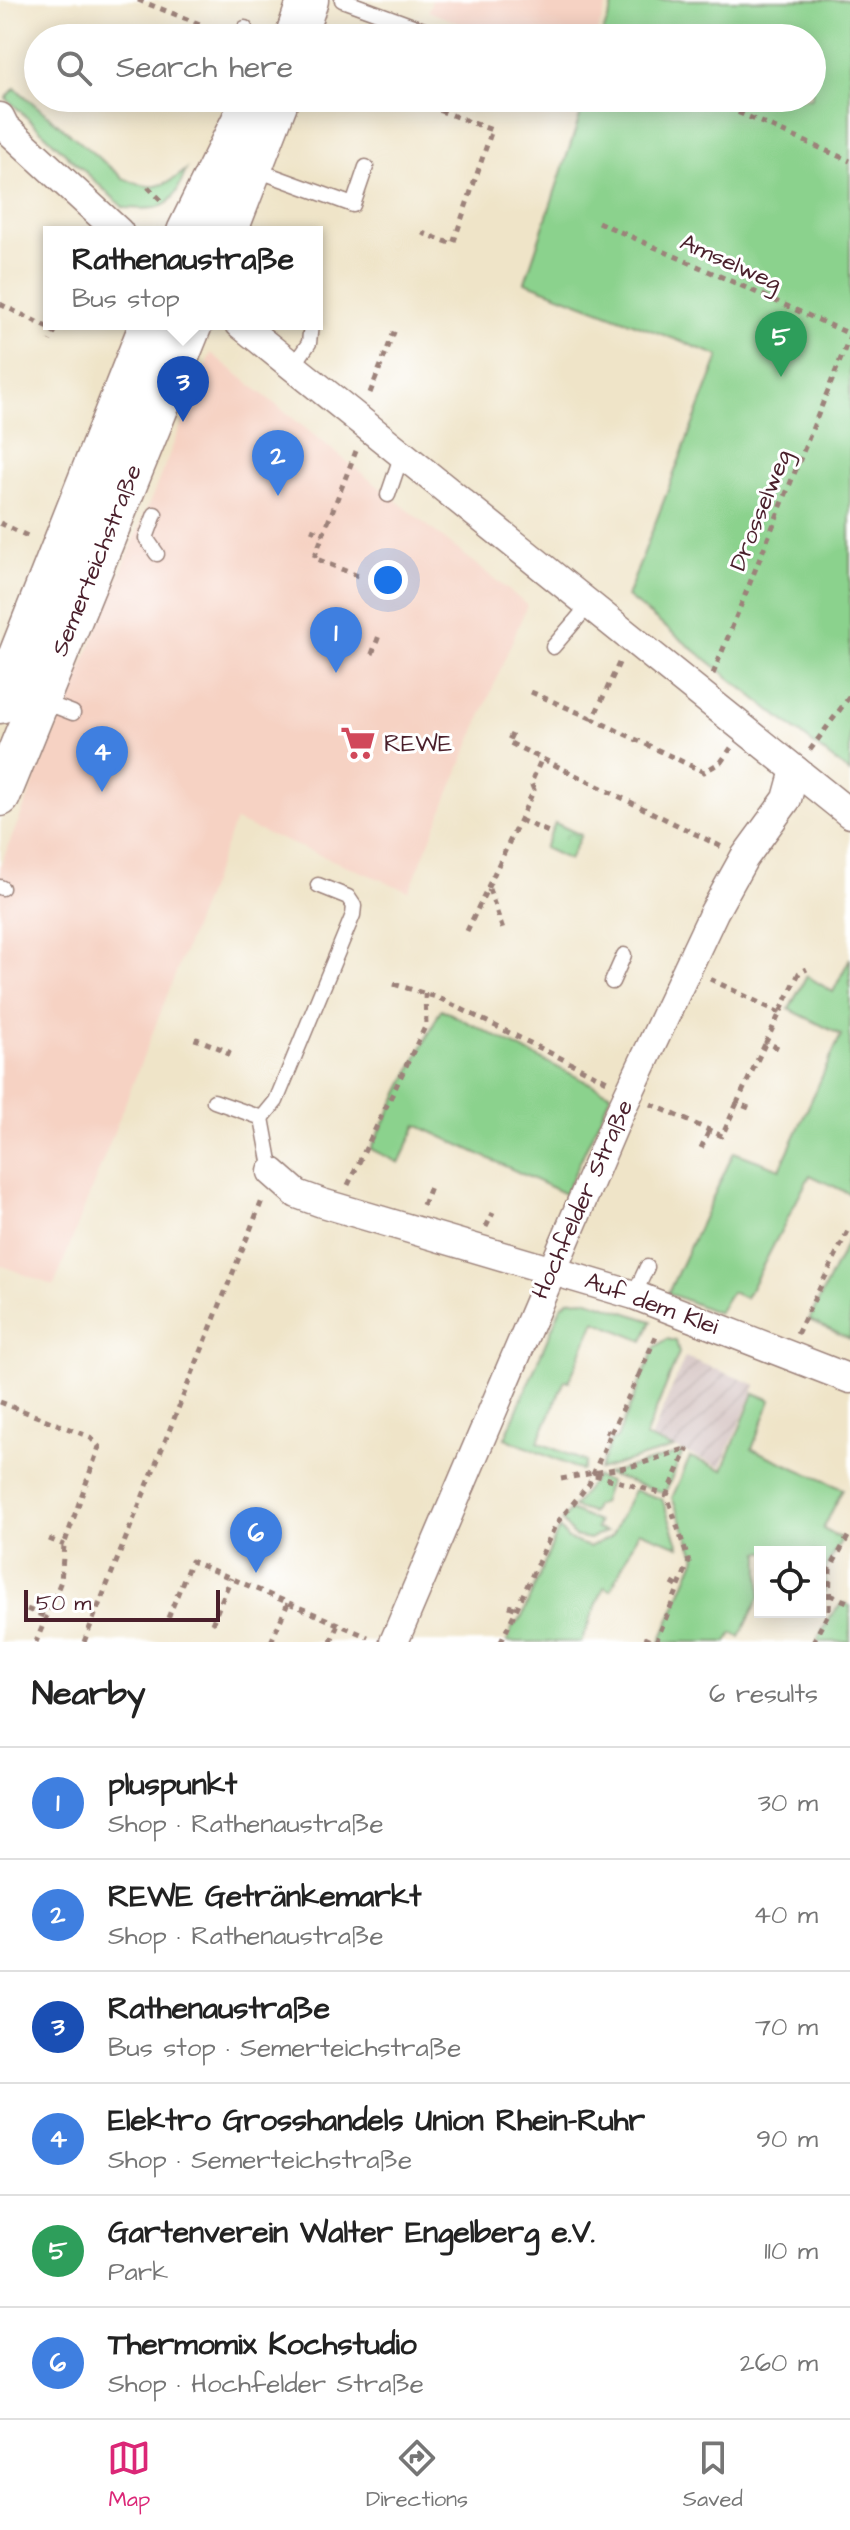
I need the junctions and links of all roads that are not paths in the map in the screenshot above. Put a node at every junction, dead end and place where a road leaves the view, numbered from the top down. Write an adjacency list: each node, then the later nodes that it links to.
1 (342, 0): 2 (lane)
2 (408, 24)
3 (245, 112): 8 (main road)
4 (274, 112): 7 (main road)
5 (0, 117): 9 (street)
6 (366, 167): 7 (lane)
7 (253, 168): 10 (main road)
8 (179, 221)
9 (112, 226)
10 (229, 226)
11 (148, 330): 22 (main road, Semerteichstraße)
12 (190, 330): 24 (main road, Semerteichstraße)
13 (248, 330): 15 (street)
14 (310, 330): 15 (lane)
15 (294, 365): 16 (street)
16 (402, 454): 17 (lane); 20 (street)
17 (388, 495)
18 (155, 514): 19 (lane)
19 (157, 554)
20 (588, 606): 21 (lane); 23 (street)
21 (553, 647)
22 (0, 703)
23 (795, 770): 25 (street); 33 (street, Hochfelder Straße)
24 (0, 796)
25 (850, 814)
26 (318, 885): 30 (lane)
27 (624, 955): 28 (lane)
28 (612, 982)
29 (214, 1101): 30 (lane)
30 (262, 1118): 31 (lane)
31 (272, 1172): 33 (street, Auf dem Klei)
32 (647, 1267): 34 (lane)
33 (551, 1268): 34 (street, Auf dem Klei); 36 (street, Hochfelder Straße)
34 (634, 1295): 35 (street, Auf dem Klei)
35 (850, 1379)
36 (394, 1642)

